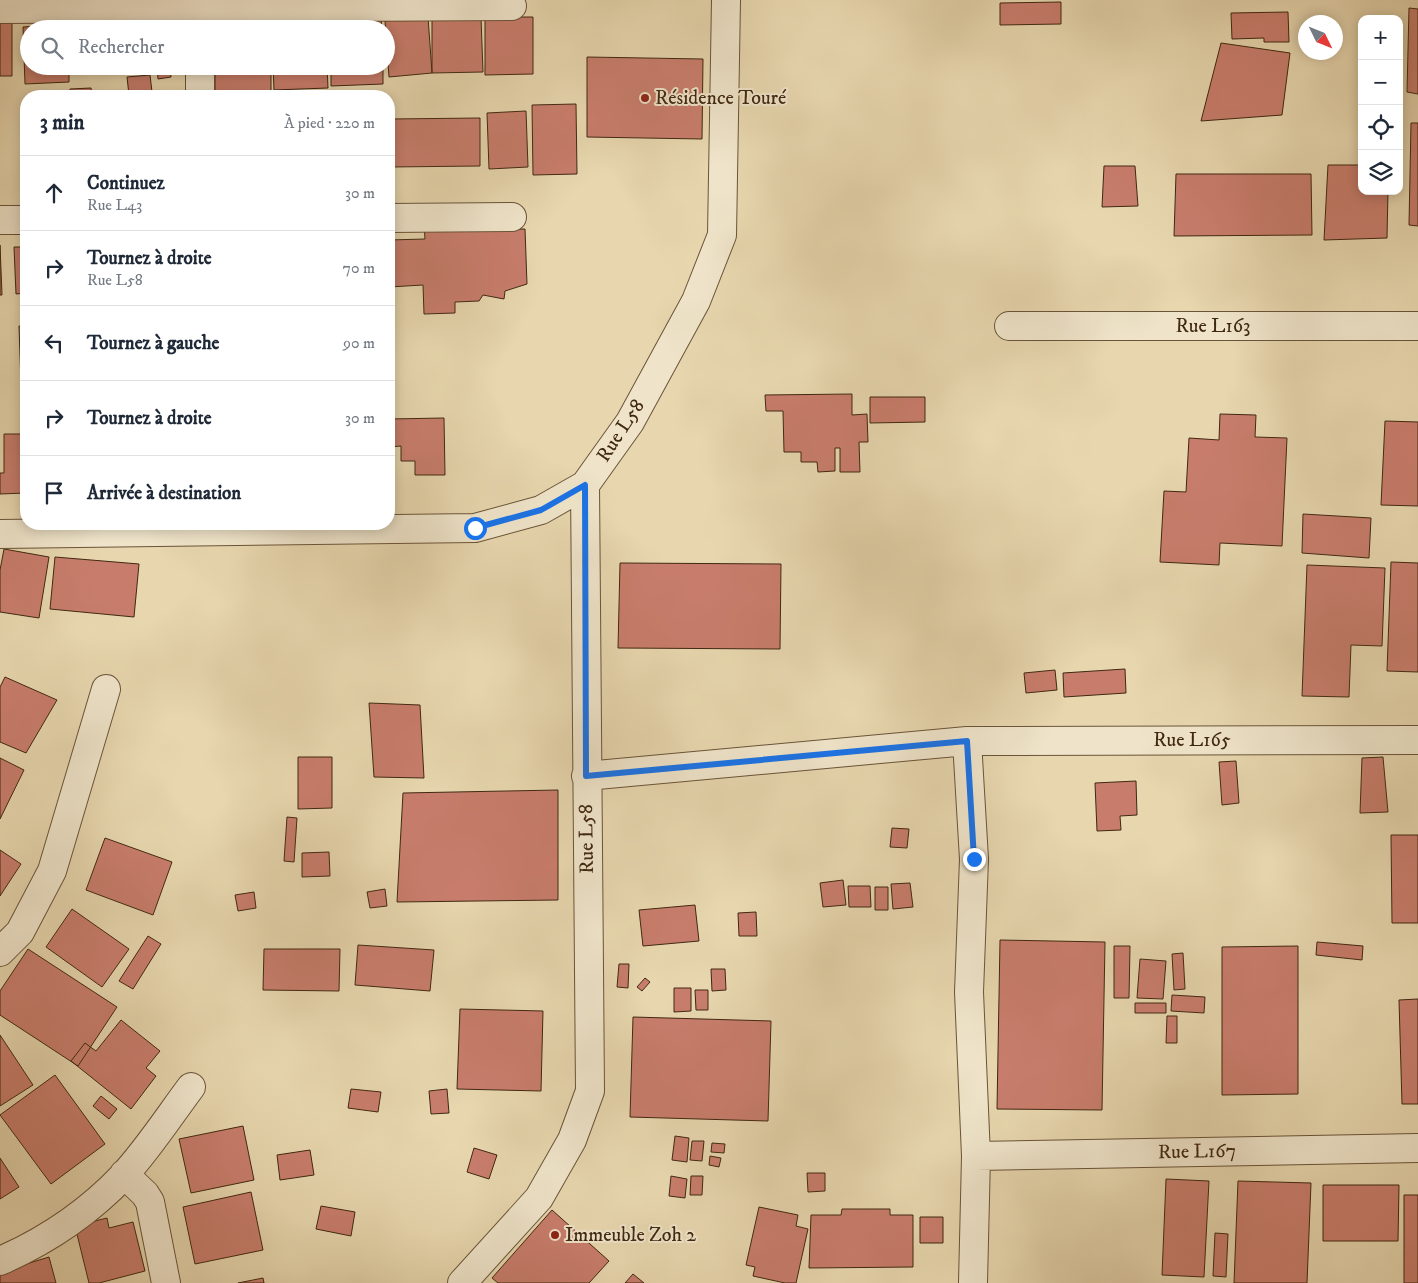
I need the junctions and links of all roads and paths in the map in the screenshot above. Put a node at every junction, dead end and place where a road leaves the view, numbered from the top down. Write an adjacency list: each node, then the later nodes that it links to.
1 (726, 0): 13 (street, Rue L58)
2 (512, 6): 4 (street)
3 (0, 9): 4 (street)
4 (200, 13)
5 (200, 75): 6 (street)
6 (200, 90)
7 (512, 217): 8 (street)
8 (395, 218)
9 (0, 220): 10 (street)
10 (20, 220)
11 (1009, 326): 12 (street, Rue L163)
12 (1418, 326)
13 (585, 485): 14 (street); 20 (street, Rue L58)
14 (395, 529)
15 (317, 530): 16 (street)
16 (0, 534)
17 (106, 689): 21 (street)
18 (1418, 740): 19 (street, Rue L165)
19 (967, 741): 20 (street, Rue L165); 24 (street)
20 (586, 776): 28 (street, Rue L58)
21 (0, 952)
22 (191, 1087): 25 (street)
23 (1418, 1148): 24 (street, Rue L167)
24 (976, 1156): 29 (street)
25 (124, 1174): 26 (street); 27 (street)
26 (0, 1261)
27 (166, 1283)
28 (462, 1283)
29 (973, 1283)

